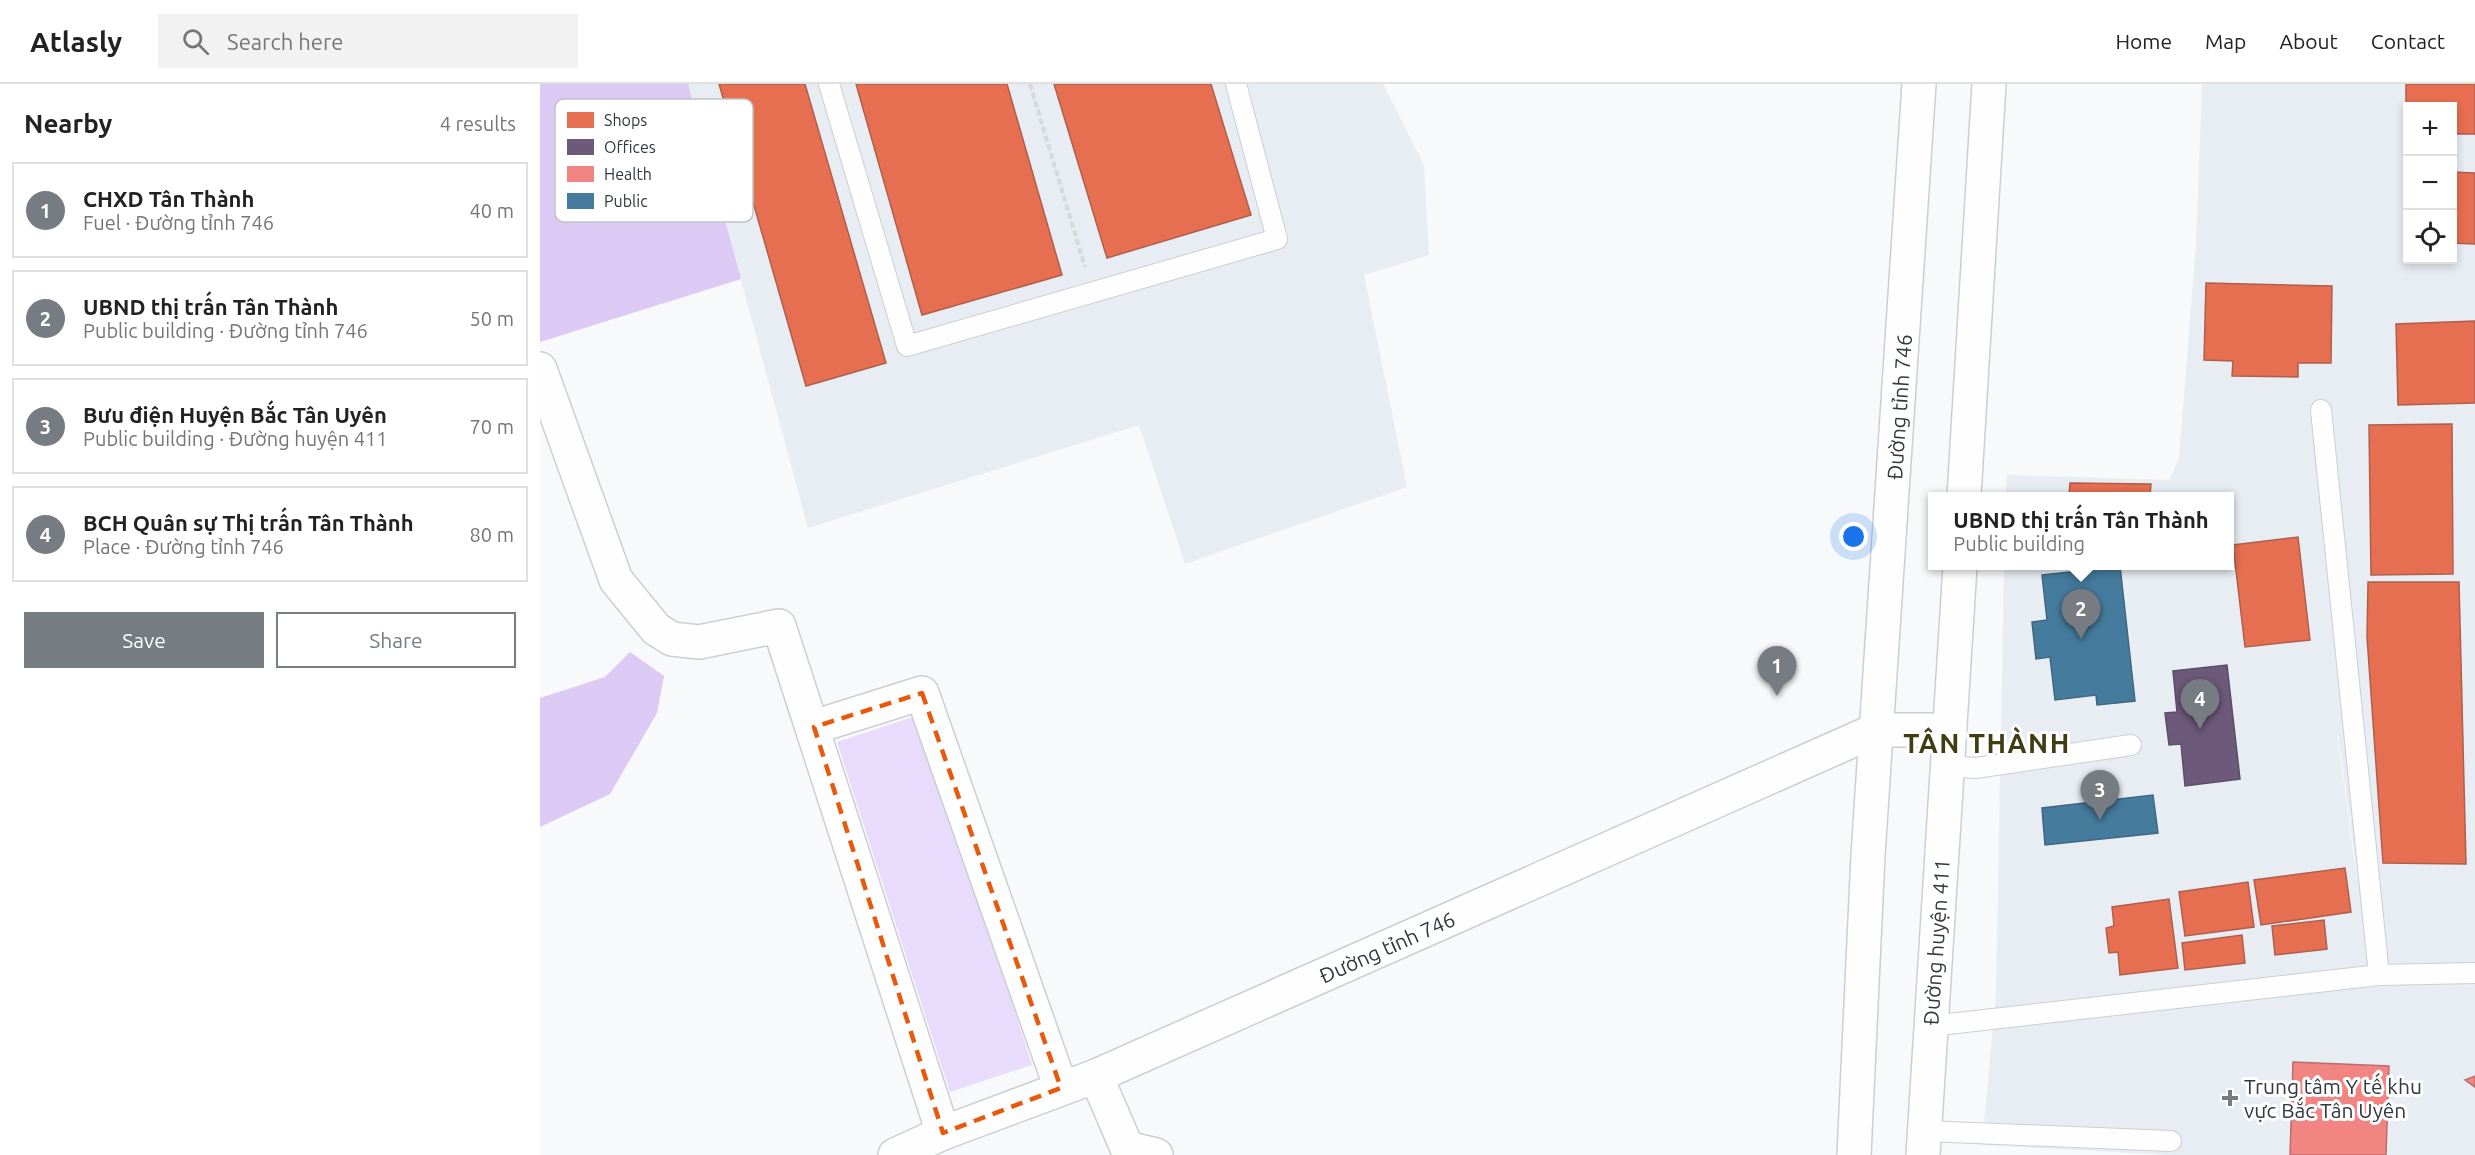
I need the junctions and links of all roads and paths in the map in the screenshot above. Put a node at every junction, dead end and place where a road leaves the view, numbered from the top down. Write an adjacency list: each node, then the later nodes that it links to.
1 (829, 84): 6 (lane)
2 (1030, 84): 6 (path)
3 (1236, 84): 6 (lane)
4 (1919, 84): 12 (main road, Đường tỉnh 746)
5 (1989, 84): 9 (main road)
6 (1092, 292)
7 (540, 369): 11 (main road)
8 (2321, 410): 17 (lane)
9 (1964, 492)
10 (1960, 570): 13 (main road)
11 (814, 727): 20 (main road); 21 (main road)
12 (1876, 730): 13 (main road, Đường tỉnh 746); 19 (main road, Đường tỉnh 746); 26 (main road)
13 (1950, 730): 15 (main road, Đường huyện 411)
14 (2132, 745): 15 (lane)
15 (1948, 766): 18 (main road, Đường huyện 411)
16 (2475, 974): 17 (lane)
17 (2379, 975): 18 (lane)
18 (1931, 1026): 23 (main road, Đường huyện 411)
19 (1096, 1076): 20 (main road, Đường tỉnh 746); 25 (main road)
20 (1061, 1088): 21 (main road, Đường tỉnh 746)
21 (943, 1133): 24 (main road, Đường tỉnh 746)
22 (2171, 1141): 23 (lane)
23 (1924, 1143)
24 (895, 1155)
25 (1156, 1155)
26 (1854, 1155)

